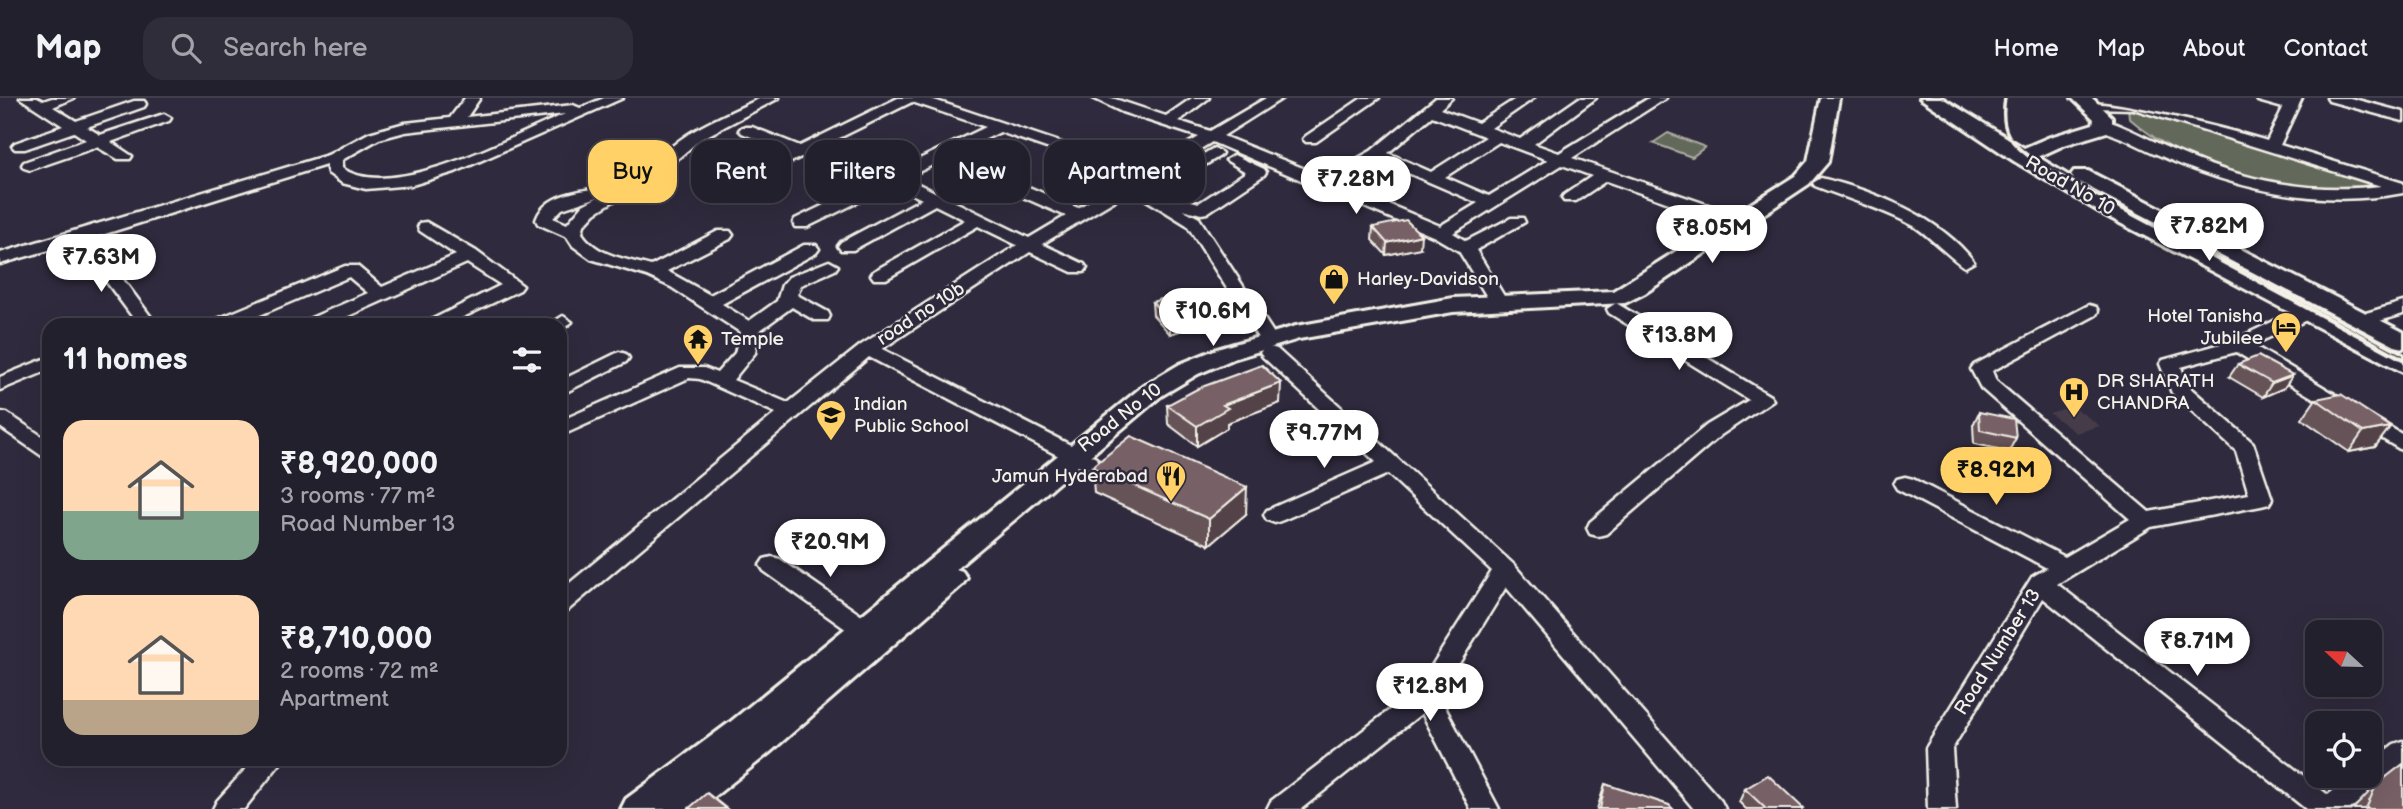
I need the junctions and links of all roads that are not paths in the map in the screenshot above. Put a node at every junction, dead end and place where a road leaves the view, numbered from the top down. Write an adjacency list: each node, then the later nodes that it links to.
1 (67, 98): 22 (street)
2 (473, 98): 28 (street)
3 (616, 98): 26 (street)
4 (772, 98): 47 (street)
5 (912, 98): 34 (street); 48 (street)
6 (1100, 98): 32 (street)
7 (1202, 98): 32 (street)
8 (1241, 98): 23 (street)
9 (1372, 98): 39 (street)
10 (1445, 98): 27 (street)
11 (1527, 98): 36 (street)
12 (1589, 98): 44 (street)
13 (1660, 98): 55 (street)
14 (1830, 98): 79 (main road, Road No 10)
15 (1846, 98): 61 (main road, Road No 10)
16 (1928, 98): 51 (main road, Road No 10)
17 (1956, 98): 51 (main road, Road No 10)
18 (2263, 98): 24 (street)
19 (2334, 98): 29 (street)
20 (2091, 101): 21 (street); 35 (main road)
21 (2137, 101): 46 (street)
22 (34, 102): 33 (street)
23 (1270, 102): 43 (street, road no 10b)
24 (2294, 102): 46 (street)
25 (139, 104): 33 (street)
26 (597, 106): 28 (street); 54 (street)
27 (1429, 110): 36 (street); 50 (street)
28 (459, 117): 31 (street); 54 (street)
29 (2403, 117)
30 (164, 118): 41 (street)
31 (403, 118)
32 (1169, 121): 43 (street)
33 (76, 127): 41 (street); 45 (street)
34 (999, 127): 40 (street); 42 (street)
35 (2111, 127): 51 (main road); 57 (main road); 62 (street)
36 (1480, 129): 38 (street)
37 (747, 130): 48 (street)
38 (1497, 135): 44 (street); 59 (street)
39 (1311, 139)
40 (973, 140)
41 (98, 142): 52 (street); 56 (street)
42 (1044, 142)
43 (1207, 145): 60 (street); 73 (street)
44 (1522, 145): 55 (street)
45 (20, 146)
46 (2272, 146): 62 (street)
47 (677, 152)
48 (800, 152): 49 (street); 53 (street)
49 (805, 154)
50 (1377, 154): 59 (street); 60 (street)
51 (2028, 154): 57 (main road, Road No 10); 103 (main road, Road No 10)
52 (124, 156)
53 (791, 156)
54 (334, 158): 84 (street)
55 (1562, 160): 58 (street); 74 (street)
56 (30, 165)
57 (2063, 165): 110 (main road, Road No 10)
58 (1604, 175): 66 (street); 79 (street)
59 (1434, 177): 74 (street)
60 (1326, 183): 82 (street)
61 (1821, 183): 79 (main road, Road No 10); 91 (street)
62 (2403, 188)
63 (920, 192): 67 (street)
64 (588, 194): 81 (street)
65 (1030, 194): 75 (street)
66 (1570, 198)
67 (934, 199): 86 (street)
68 (599, 203): 81 (street)
69 (842, 203): 78 (street)
70 (943, 203): 76 (street)
71 (1099, 203): 75 (street, road no 10b)
72 (1162, 203): 112 (street)
73 (1176, 203)
74 (1491, 203): 82 (street)
75 (1079, 215): 85 (street, road no 10b)
76 (978, 219): 85 (street); 95 (street)
77 (1517, 222): 87 (street)
78 (801, 223)
79 (1747, 224): 98 (main road, Road No 10); 101 (main road, Road No 10)
80 (426, 227): 89 (street)
81 (573, 233): 94 (street)
82 (1441, 233): 87 (street)
83 (724, 234): 94 (street)
84 (80, 236): 90 (street); 105 (street)
85 (1030, 244): 93 (street); 113 (street, road no 10b)
86 (847, 246)
87 (1466, 248): 98 (street)
88 (810, 249): 99 (street)
89 (470, 255): 96 (street); 108 (street)
90 (0, 258)
91 (1965, 262)
92 (829, 266): 97 (street)
93 (1078, 268)
94 (653, 272): 99 (street)
95 (880, 275)
96 (379, 294): 106 (street); 107 (street)
97 (789, 298): 104 (street); 109 (street)
98 (1498, 301): 112 (main road, Road No 10)
99 (708, 304): 109 (street)
100 (2403, 308): 110 (street)
101 (1616, 309): 112 (main road, Road No 10); 130 (street)
102 (2089, 311): 129 (street)
103 (2306, 313): 110 (main road, Road No 10); 111 (street, Road Number 13)
104 (821, 316)
105 (143, 318)
106 (236, 318)
107 (326, 318)
108 (445, 318)
109 (750, 330): 117 (street)
110 (2362, 331): 114 (main road)
111 (2239, 345): 124 (street); 129 (street, Road Number 13)
112 (1270, 346): 125 (main road, Road No 10); 126 (street)
113 (868, 349): 120 (street, road no 10b); 125 (street)
114 (2399, 350)
115 (619, 358): 119 (street)
116 (42, 366): 118 (street)
117 (719, 381): 120 (street); 122 (street)
118 (0, 384)
119 (567, 384)
120 (790, 412): 135 (street, road no 10b)
121 (0, 418): 123 (street)
122 (567, 426)
123 (42, 444)
124 (2403, 444)
125 (1081, 458): 136 (main road, Road No 10); 142 (main road, Road No 10)
126 (1391, 464): 128 (street); 133 (street)
127 (1905, 484): 132 (street)
128 (1275, 515)
129 (2145, 520): 132 (street, Road Number 13)
130 (1598, 528)
131 (772, 565): 136 (street)
132 (2066, 568): 134 (street, Road Number 13)
133 (1505, 570): 137 (street); 145 (street)
134 (2040, 583): 146 (street, Road Number 13); 147 (street)
135 (567, 598)
136 (863, 629): 141 (main road, Road No 10)
137 (1426, 696): 143 (street); 144 (street)
138 (2403, 752): 147 (street)
139 (265, 766): 140 (street)
140 (228, 809)
141 (638, 809)
142 (674, 809)
143 (1281, 809)
144 (1485, 809)
145 (1711, 809)
146 (1942, 809)
147 (2328, 809)

